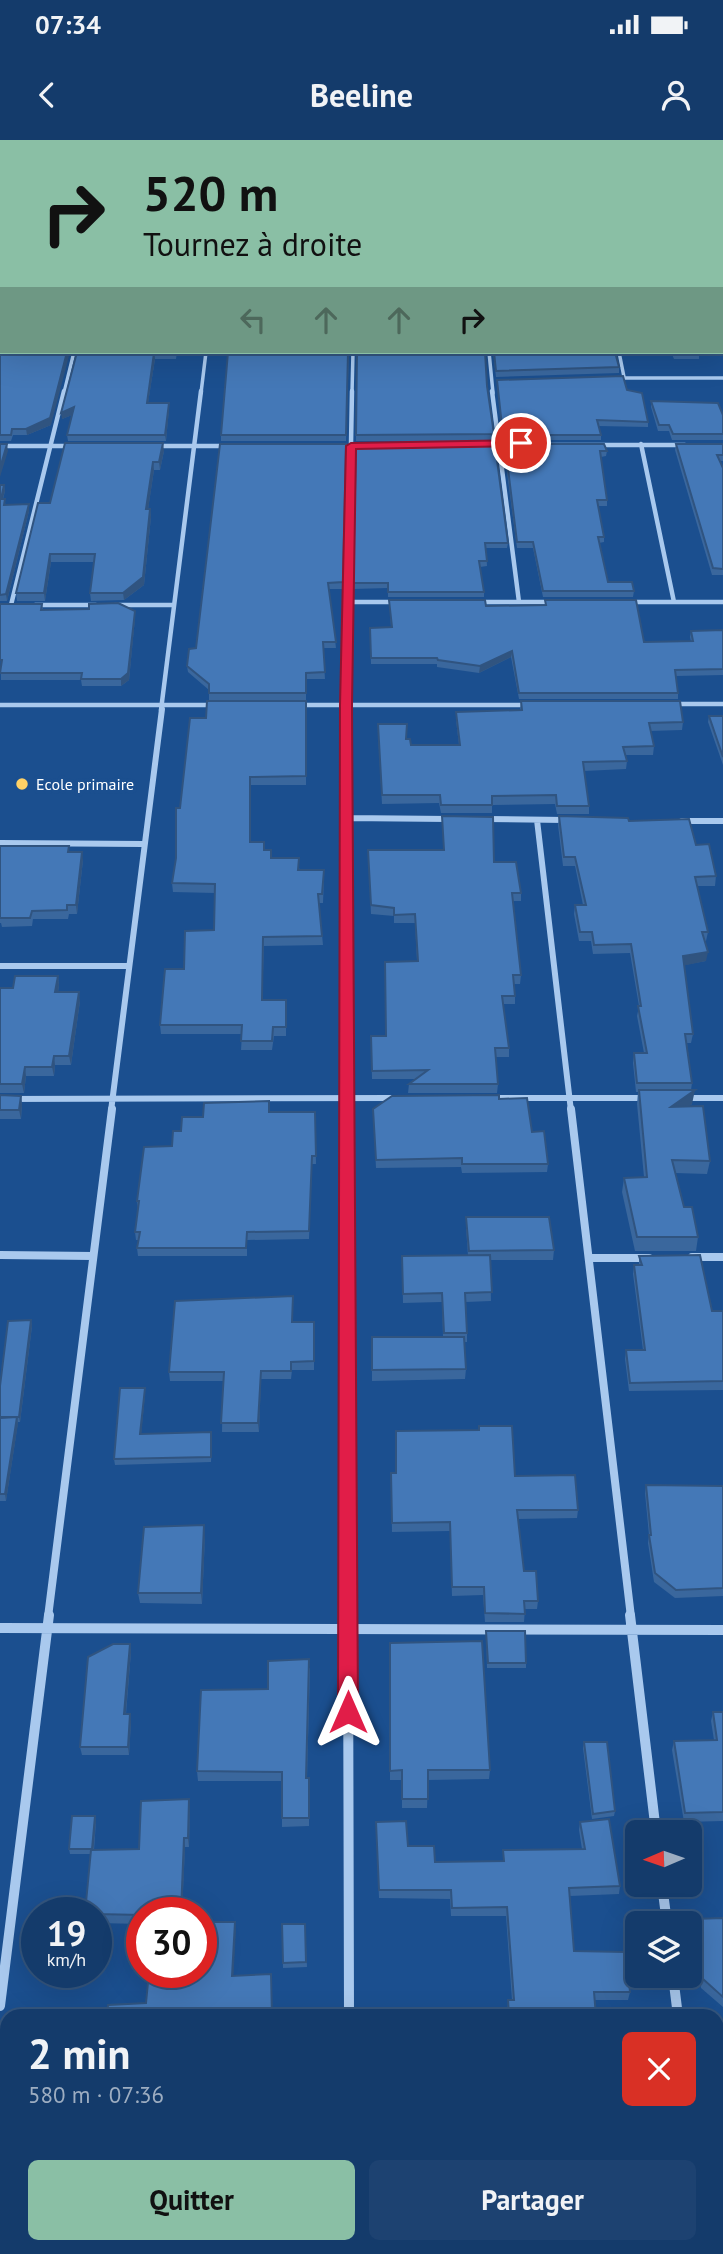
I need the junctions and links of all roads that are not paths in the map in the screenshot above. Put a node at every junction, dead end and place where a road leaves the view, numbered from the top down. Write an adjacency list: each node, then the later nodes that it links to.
1 (73, 354): 13 (street)
2 (206, 354): 16 (street)
3 (353, 354): 19 (street)
4 (489, 354): 9 (street)
5 (619, 354): 6 (street)
6 (624, 377): 7 (street); 8 (street)
7 (611, 378)
8 (723, 378)
9 (497, 443): 10 (street); 21 (street); 25 (street)
10 (641, 444): 11 (street); 28 (street)
11 (696, 445)
12 (0, 446): 13 (street)
13 (50, 446): 14 (street); 32 (street)
14 (77, 446)
15 (145, 446): 16 (street)
16 (197, 446): 17 (street); 30 (street)
17 (235, 446)
18 (338, 446): 19 (street)
19 (351, 446): 20 (street); 22 (street)
20 (365, 446)
21 (378, 446)
22 (348, 602): 23 (street); 39 (street)
23 (401, 602)
24 (466, 602): 25 (street)
25 (519, 602): 26 (street)
26 (558, 602)
27 (622, 602): 28 (street)
28 (674, 602): 29 (street)
29 (723, 602)
30 (174, 605): 32 (street); 36 (street)
31 (0, 606): 32 (street)
32 (11, 606)
33 (660, 704): 34 (street)
34 (723, 704)
35 (0, 705): 36 (street)
36 (162, 705): 37 (street); 49 (street)
37 (228, 705)
38 (293, 705): 39 (street)
39 (346, 705): 40 (street); 41 (street)
40 (537, 705)
41 (346, 818): 42 (street); 52 (street)
42 (456, 819)
43 (483, 819): 44 (street)
44 (537, 820): 45 (street); 55 (street)
45 (577, 820)
46 (670, 821): 47 (street)
47 (723, 821)
48 (0, 843): 49 (street)
49 (143, 844): 51 (street)
50 (0, 966): 51 (street)
51 (129, 966): 60 (street)
52 (347, 1098): 53 (street); 60 (street); 69 (street)
53 (403, 1098)
54 (486, 1098): 55 (street)
55 (570, 1098): 56 (street); 65 (street)
56 (653, 1098)
57 (681, 1098): 58 (street)
58 (723, 1098)
59 (0, 1099): 60 (street)
60 (113, 1099): 62 (street)
61 (0, 1255): 62 (street)
62 (93, 1256): 68 (street)
63 (683, 1257): 64 (street)
64 (723, 1257)
65 (589, 1258): 66 (street); 70 (street)
66 (656, 1258)
67 (0, 1628): 68 (street)
68 (47, 1629): 69 (street); 74 (street)
69 (348, 1629): 70 (street); 75 (street)
70 (632, 1630): 71 (street); 72 (street)
71 (723, 1630)
72 (655, 1820)
73 (674, 1988): 76 (street)
74 (0, 2006)
75 (349, 2009)
76 (677, 2009)

